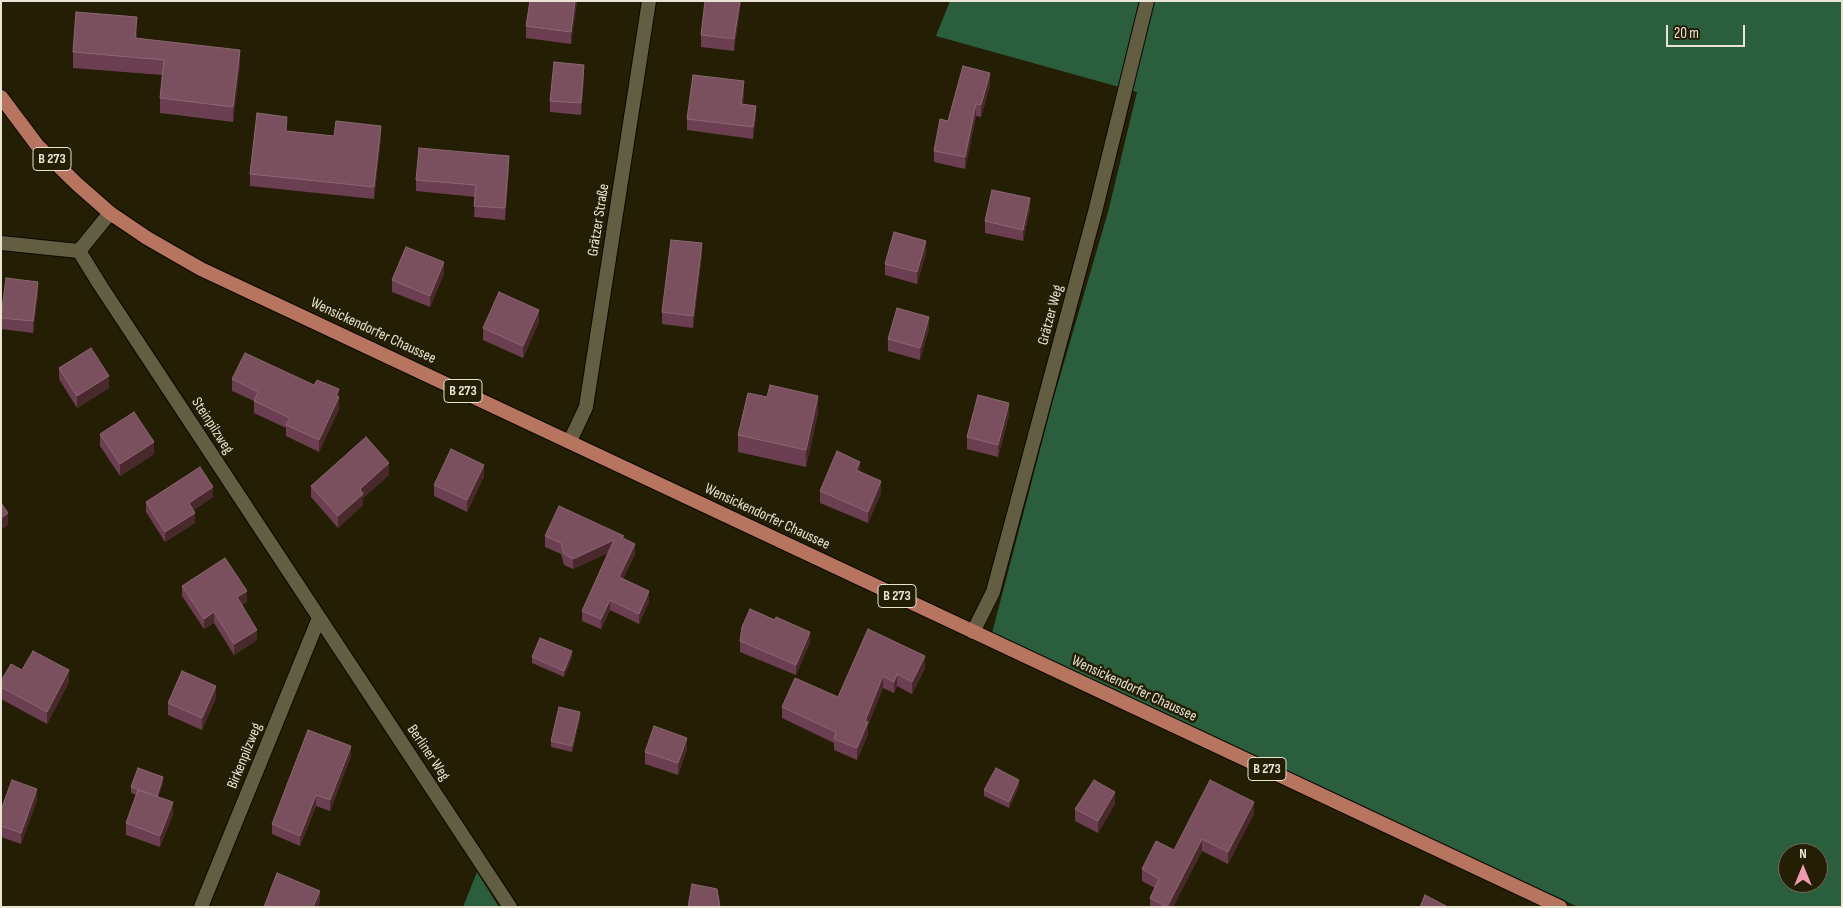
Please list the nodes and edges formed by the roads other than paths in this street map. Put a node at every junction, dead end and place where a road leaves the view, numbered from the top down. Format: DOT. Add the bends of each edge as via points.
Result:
graph roads {
  1 [pos="649,1"];
  2 [pos="1147,1"];
  3 [pos="1,97"];
  4 [pos="110,213"];
  5 [pos="1,243"];
  6 [pos="80,251"];
  7 [pos="570,441"];
  8 [pos="319,618"];
  9 [pos="973,632"];
  10 [pos="201,907"];
  11 [pos="510,907"];
  12 [pos="1560,907"];
  1 -- 7 [label="street, Grätzer Straße" via="586,406"];
  2 -- 9 [label="street, Grätzer Weg" via="1095,212 993,592"];
  3 -- 4 [label="main road, Wensickendorfer Chaussee / B 273" via="37,145"];
  4 -- 6 [label="street"];
  4 -- 7 [label="main road, Wensickendorfer Chaussee / B 273" via="201,269"];
  5 -- 6 [label="street"];
  6 -- 8 [label="street, Steinpilzweg"];
  7 -- 9 [label="main road, Wensickendorfer Chaussee / B 273"];
  8 -- 10 [label="street, Birkenpilzweg"];
  8 -- 11 [label="street, Berliner Weg"];
  9 -- 12 [label="main road, Wensickendorfer Chaussee / B 273"];
}
